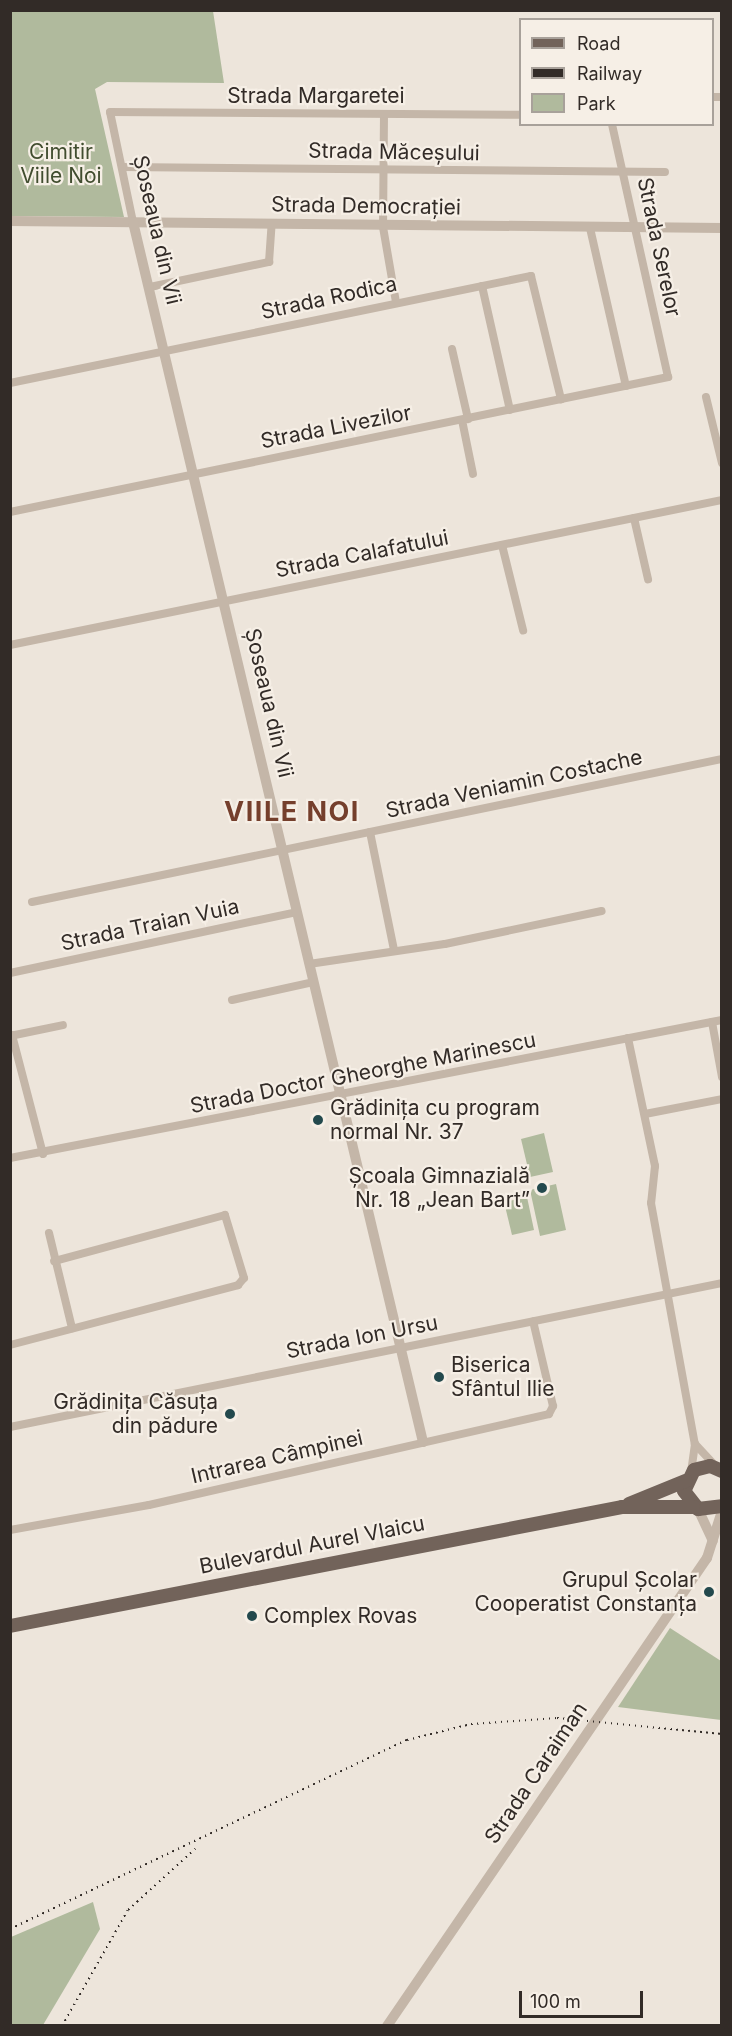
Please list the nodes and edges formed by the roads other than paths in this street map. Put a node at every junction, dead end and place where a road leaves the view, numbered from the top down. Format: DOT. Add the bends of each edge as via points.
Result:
graph roads {
  1 [pos="110,112"];
  2 [pos="384,114"];
  3 [pos="519,115"];
  4 [pos="613,126"];
  5 [pos="122,167"];
  6 [pos="383,170"];
  7 [pos="625,172"];
  8 [pos="665,172"];
  9 [pos="10,221"];
  10 [pos="133,222"];
  11 [pos="272,223"];
  12 [pos="383,227"];
  13 [pos="590,228"];
  14 [pos="638,228"];
  15 [pos="722,228"];
  16 [pos="482,286"];
  17 [pos="150,287"];
  18 [pos="396,302"];
  19 [pos="453,348"];
  20 [pos="165,350"];
  21 [pos="668,377"];
  22 [pos="10,383"];
  23 [pos="626,386"];
  24 [pos="706,397"];
  25 [pos="561,399"];
  26 [pos="510,410"];
  27 [pos="465,419"];
  28 [pos="722,463"];
  29 [pos="194,473"];
  30 [pos="473,474"];
  31 [pos="722,500"];
  32 [pos="10,512"];
  33 [pos="634,518"];
  34 [pos="502,545"];
  35 [pos="648,579"];
  36 [pos="225,600"];
  37 [pos="523,630"];
  38 [pos="10,645"];
  39 [pos="722,759"];
  40 [pos="370,832"];
  41 [pos="284,850"];
  42 [pos="32,902"];
  43 [pos="602,911"];
  44 [pos="297,912"];
  45 [pos="394,950"];
  46 [pos="309,964"];
  47 [pos="10,973"];
  48 [pos="313,982"];
  49 [pos="232,1000"];
  50 [pos="722,1020"];
  51 [pos="712,1022"];
  52 [pos="63,1025"];
  53 [pos="11,1036"];
  54 [pos="628,1038"];
  55 [pos="722,1077"];
  56 [pos="342,1096"];
  57 [pos="722,1100"];
  58 [pos="645,1114"];
  59 [pos="43,1154"];
  60 [pos="10,1158"];
  61 [pos="49,1233"];
  62 [pos="54,1262"];
  63 [pos="722,1283"];
  64 [pos="667,1294"];
  65 [pos="533,1321"];
  66 [pos="72,1328"];
  67 [pos="10,1345"];
  68 [pos="401,1348"];
  69 [pos="10,1427"];
  70 [pos="423,1442"];
  71 [pos="694,1444"];
  72 [pos="719,1470"];
  73 [pos="688,1477"];
  74 [pos="722,1506"];
  75 [pos="622,1507"];
  76 [pos="695,1508"];
  77 [pos="722,1511"];
  78 [pos="10,1530"];
  79 [pos="713,1541"];
  80 [pos="10,1626"];
  81 [pos="387,2025"];
  1 -- 2 [label="street, Strada Margaretei"];
  1 -- 5 [label="street, Șoseaua din Vii"];
  2 -- 3 [label="street, Strada Margaretei"];
  2 -- 6 [label="street"];
  4 -- 7 [label="street, Strada Serelor"];
  5 -- 6 [label="street, Strada Măceșului"];
  5 -- 10 [label="street, Șoseaua din Vii"];
  6 -- 7 [label="street, Strada Măceșului"];
  6 -- 12 [label="street"];
  7 -- 8 [label="street, Strada Măceșului"];
  7 -- 14 [label="street, Strada Serelor"];
  9 -- 10 [label="street, Strada Democrației"];
  10 -- 11 [label="street, Strada Democrației"];
  10 -- 17 [label="street, Șoseaua din Vii"];
  11 -- 12 [label="street, Strada Democrației"];
  11 -- 17 [label="street" via="269,262"];
  12 -- 13 [label="street, Strada Democrației"];
  12 -- 18 [label="street"];
  13 -- 14 [label="street, Strada Democrației"];
  13 -- 23 [label="street"];
  14 -- 15 [label="street, Strada Democrației"];
  14 -- 21 [label="street, Strada Serelor"];
  16 -- 18 [label="street, Strada Rodica"];
  16 -- 25 [label="street, Strada Rodica" via="531,276"];
  16 -- 26 [label="street"];
  17 -- 20 [label="street, Șoseaua din Vii"];
  18 -- 20 [label="street, Strada Rodica"];
  19 -- 27 [label="street"];
  20 -- 22 [label="street, Strada Rodica"];
  20 -- 29 [label="street, Șoseaua din Vii"];
  21 -- 23 [label="street, Strada Livezilor"];
  23 -- 25 [label="street, Strada Livezilor"];
  24 -- 28 [label="street"];
  25 -- 26 [label="street, Strada Livezilor"];
  26 -- 27 [label="street, Strada Livezilor"];
  27 -- 29 [label="street, Strada Livezilor"];
  27 -- 30 [label="street"];
  29 -- 32 [label="street, Strada Livezilor"];
  29 -- 36 [label="street, Șoseaua din Vii"];
  31 -- 33 [label="street, Strada Calafatului"];
  33 -- 34 [label="street, Strada Calafatului"];
  33 -- 35 [label="street"];
  34 -- 36 [label="street, Strada Calafatului"];
  34 -- 37 [label="street"];
  36 -- 38 [label="street, Strada Calafatului"];
  36 -- 41 [label="street, Șoseaua din Vii"];
  39 -- 40 [label="street, Strada Veniamin Costache"];
  40 -- 41 [label="street, Strada Veniamin Costache"];
  40 -- 45 [label="street"];
  41 -- 42 [label="street, Strada Veniamin Costache"];
  41 -- 44 [label="street, Șoseaua din Vii"];
  43 -- 45 [label="street" via="446,944"];
  44 -- 46 [label="street, Șoseaua din Vii"];
  44 -- 47 [label="street, Strada Traian Vuia"];
  45 -- 46 [label="street"];
  46 -- 48 [label="street, Șoseaua din Vii"];
  48 -- 49 [label="street"];
  48 -- 56 [label="street, Șoseaua din Vii"];
  50 -- 51 [label="street, Strada Doctor Gheorghe Marinescu"];
  51 -- 54 [label="street, Strada Doctor Gheorghe Marinescu"];
  51 -- 55 [label="street"];
  52 -- 53 [label="street"];
  53 -- 59 [label="street"];
  54 -- 56 [label="street, Strada Doctor Gheorghe Marinescu"];
  54 -- 58 [label="street"];
  56 -- 59 [label="street, Strada Doctor Gheorghe Marinescu"];
  56 -- 68 [label="street, Șoseaua din Vii"];
  57 -- 58 [label="street"];
  58 -- 64 [label="street" via="655,1166 651,1203"];
  59 -- 60 [label="street, Strada Doctor Gheorghe Marinescu"];
  61 -- 62 [label="street"];
  62 -- 66 [label="street"];
  62 -- 66 [label="street" via="225,1215 244,1278 238,1285"];
  63 -- 64 [label="street, Strada Ion Ursu"];
  64 -- 65 [label="street, Strada Ion Ursu"];
  64 -- 71 [label="street"];
  65 -- 68 [label="street, Strada Ion Ursu"];
  65 -- 70 [label="street, Intrarea Câmpinei" via="553,1406 549,1414"];
  66 -- 67 [label="street"];
  68 -- 69 [label="street, Strada Ion Ursu"];
  68 -- 70 [label="street, Șoseaua din Vii"];
  70 -- 78 [label="street, Intrarea Câmpinei"];
  71 -- 72 [label="street"];
  71 -- 73 [label="street"];
  72 -- 73 [label="main road, Bulevardul Aurel Vlaicu" via="702,1466"];
  73 -- 75 [label="main road, Bulevardul Aurel Vlaicu"];
  73 -- 76 [label="main road"];
  74 -- 76 [label="main road, Bulevardul Aurel Vlaicu"];
  75 -- 76 [label="main road, Bulevardul Aurel Vlaicu"];
  75 -- 80 [label="main road, Bulevardul Aurel Vlaicu"];
  76 -- 79 [label="street"];
  77 -- 79 [label="street, Strada Caraiman"];
  79 -- 81 [label="street, Strada Caraiman" via="698,1572"];
}
